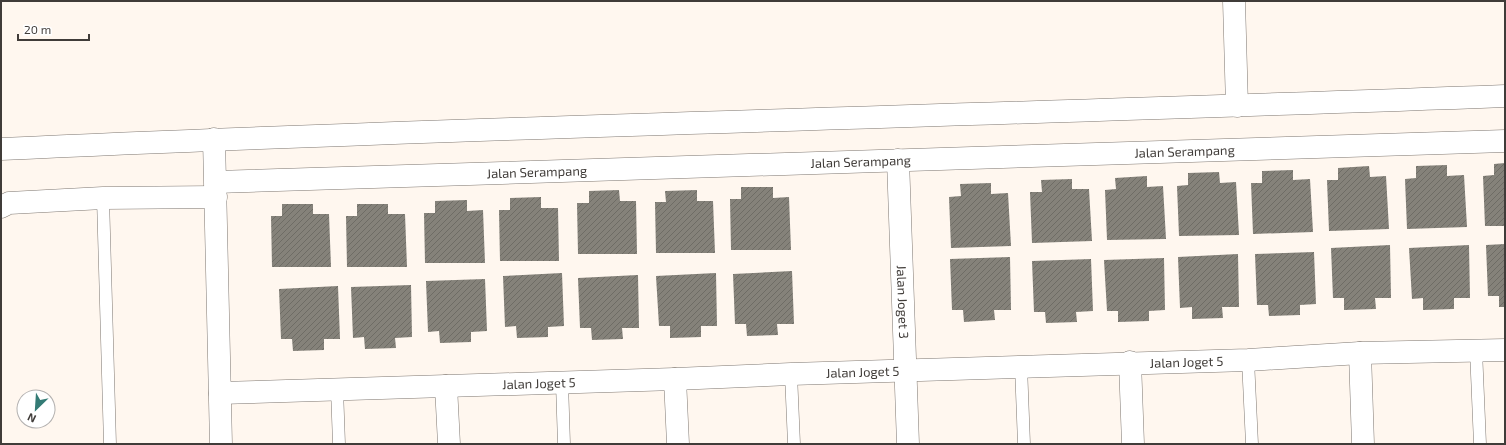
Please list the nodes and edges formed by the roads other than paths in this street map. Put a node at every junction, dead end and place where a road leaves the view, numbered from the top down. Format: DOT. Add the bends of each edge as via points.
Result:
graph roads {
  1 [pos="1234,1"];
  2 [pos="1505,96"];
  3 [pos="1237,106"];
  4 [pos="214,139"];
  5 [pos="1505,141"];
  6 [pos="1,149"];
  7 [pos="898,160"];
  8 [pos="216,190"];
  9 [pos="103,198"];
  10 [pos="1,207"];
  11 [pos="1476,350"];
  12 [pos="1505,350"];
  13 [pos="1360,353"];
  14 [pos="1248,360"];
  15 [pos="1130,362"];
  16 [pos="1021,366"];
  17 [pos="905,370"];
  18 [pos="791,374"];
  19 [pos="675,379"];
  20 [pos="562,383"];
  21 [pos="446,386"];
  22 [pos="337,389"];
  23 [pos="220,393"];
  24 [pos="110,444"];
  25 [pos="221,444"];
  26 [pos="339,444"];
  27 [pos="449,444"];
  28 [pos="564,444"];
  29 [pos="678,444"];
  30 [pos="794,444"];
  31 [pos="908,444"];
  32 [pos="1024,444"];
  33 [pos="1133,444"];
  34 [pos="1252,444"];
  35 [pos="1363,444"];
  36 [pos="1480,444"];
  1 -- 3 [label="street"];
  2 -- 3 [label="street"];
  3 -- 4 [label="street"];
  4 -- 6 [label="street"];
  4 -- 8 [label="street"];
  5 -- 7 [label="street, Jalan Serampang"];
  7 -- 8 [label="street, Jalan Serampang"];
  7 -- 17 [label="street, Jalan Joget 3"];
  8 -- 9 [label="street, Jalan Serampang"];
  8 -- 23 [label="street"];
  9 -- 10 [label="street, Jalan Serampang" via="9,203"];
  9 -- 24 [label="lane"];
  11 -- 12 [label="street, Jalan Joget 5"];
  11 -- 13 [label="street, Jalan Joget 5"];
  11 -- 36 [label="lane"];
  13 -- 14 [label="street, Jalan Joget 5"];
  13 -- 35 [label="street"];
  14 -- 15 [label="street, Jalan Joget 5"];
  14 -- 34 [label="lane"];
  15 -- 16 [label="street, Jalan Joget 5"];
  15 -- 33 [label="street"];
  16 -- 17 [label="street, Jalan Joget 5"];
  16 -- 32 [label="lane"];
  17 -- 18 [label="street, Jalan Joget 5"];
  17 -- 31 [label="street, Jalan Joget 3"];
  18 -- 19 [label="street, Jalan Joget 5"];
  18 -- 30 [label="lane"];
  19 -- 20 [label="street, Jalan Joget 5"];
  19 -- 29 [label="street"];
  20 -- 21 [label="street, Jalan Joget 5"];
  20 -- 28 [label="lane"];
  21 -- 22 [label="street, Jalan Joget 5"];
  21 -- 27 [label="street"];
  22 -- 23 [label="street, Jalan Joget 5"];
  22 -- 26 [label="lane"];
  23 -- 25 [label="street"];
}
